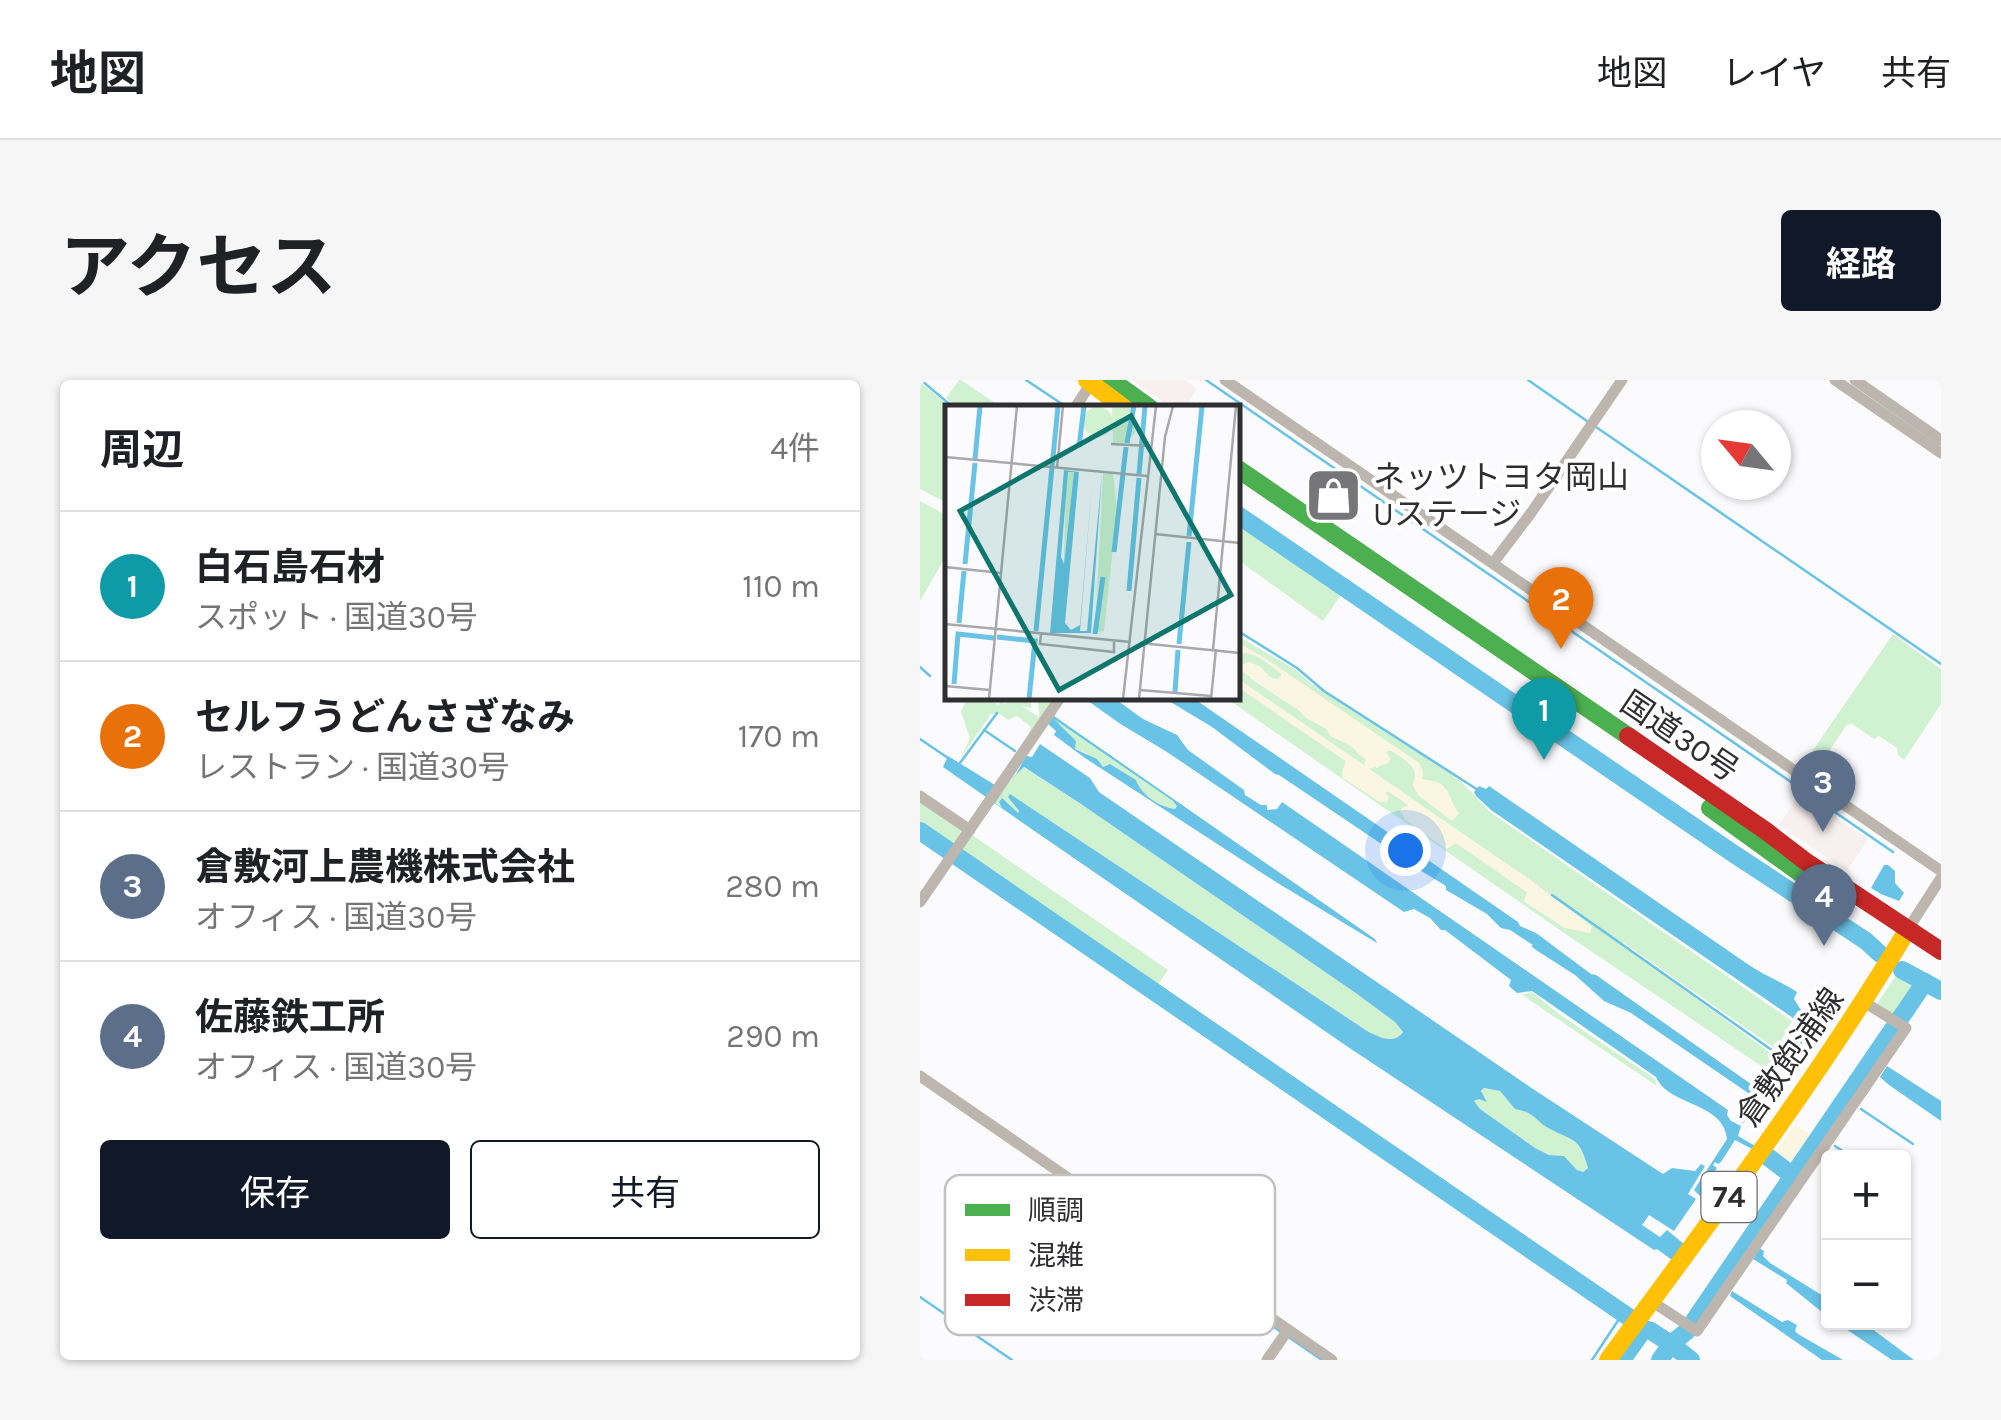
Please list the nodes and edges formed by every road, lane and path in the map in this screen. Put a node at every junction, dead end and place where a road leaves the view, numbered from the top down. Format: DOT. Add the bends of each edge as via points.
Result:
graph roads {
  1 [pos="1112,380"];
  2 [pos="1226,380"];
  3 [pos="1622,380"];
  4 [pos="1835,380"];
  5 [pos="1854,380"];
  6 [pos="1090,381"];
  7 [pos="1076,405"];
  8 [pos="1120,405"];
  9 [pos="1146,405"];
  10 [pos="1941,440"];
  11 [pos="1941,453"];
  12 [pos="1240,469"];
  13 [pos="1240,487"];
  14 [pos="1493,564"];
  15 [pos="1059,700"];
  16 [pos="920,796"];
  17 [pos="970,830"];
  18 [pos="1941,875"];
  19 [pos="920,902"];
  20 [pos="1905,935"];
  21 [pos="1941,951"];
  22 [pos="1941,967"];
  23 [pos="1864,1002"];
  24 [pos="920,1076"];
  25 [pos="1061,1175"];
  26 [pos="1651,1302"];
  27 [pos="1275,1325"];
  28 [pos="1286,1333"];
  29 [pos="1268,1360"];
  30 [pos="1332,1360"];
  31 [pos="1608,1360"];
  1 -- 9 [label="main road"];
  2 -- 14 [label="street"];
  3 -- 14 [label="street"];
  4 -- 11 [label="street"];
  5 -- 10 [label="street"];
  6 -- 7 [label="street"];
  6 -- 8 [label="main road"];
  12 -- 20 [label="main road, 国道30号" via="1766,831"];
  13 -- 20 [label="main road, 国道30号"];
  14 -- 18 [label="street"];
  15 -- 17 [label="street"];
  16 -- 17 [label="street"];
  17 -- 19 [label="street"];
  18 -- 20 [label="street"];
  20 -- 21 [label="main road, 国道30号"];
  20 -- 22 [label="main road, 国道30号"];
  20 -- 23 [label="main road, 倉敷飽浦線 / 74"];
  23 -- 26 [label="main road, 倉敷飽浦線 / 74"];
  23 -- 26 [label="street" via="1906,1028 1697,1331"];
  24 -- 25 [label="street"];
  26 -- 31 [label="main road, 倉敷飽浦線 / 74"];
  27 -- 28 [label="street"];
  28 -- 29 [label="street"];
  28 -- 30 [label="street"];
}
